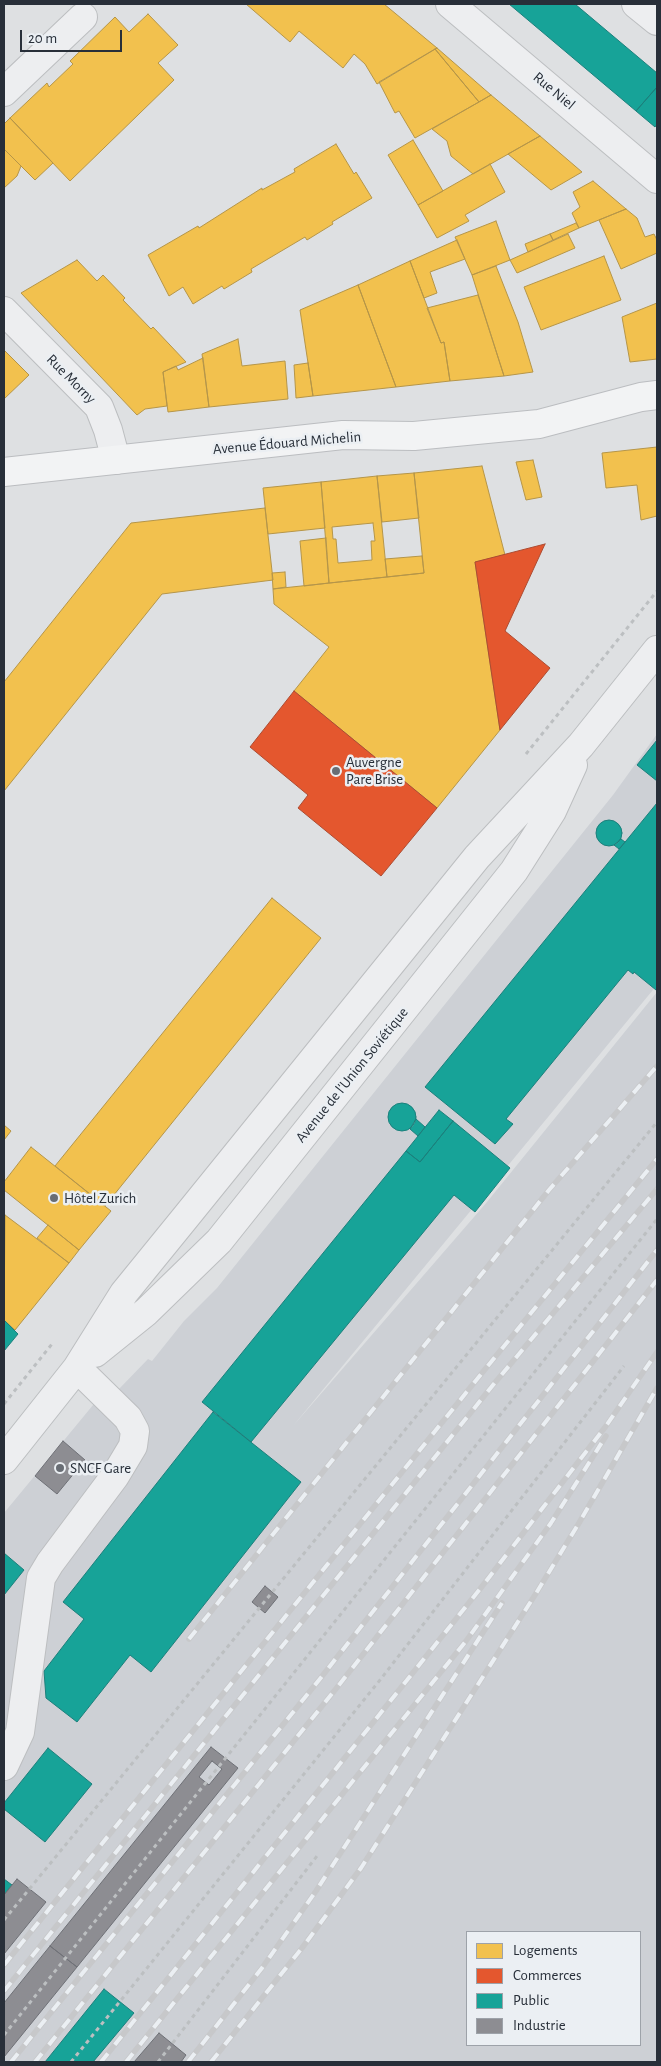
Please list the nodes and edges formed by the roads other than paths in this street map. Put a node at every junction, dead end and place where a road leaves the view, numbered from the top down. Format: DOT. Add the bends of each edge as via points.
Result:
graph roads {
  1 [pos="450,4"];
  2 [pos="636,4"];
  3 [pos="83,17"];
  4 [pos="657,21"];
  5 [pos="4,92"];
  6 [pos="657,179"];
  7 [pos="4,311"];
  8 [pos="657,396"];
  9 [pos="116,460"];
  10 [pos="4,472"];
  11 [pos="657,650"];
  12 [pos="581,746"];
  13 [pos="76,1368"];
  14 [pos="4,1460"];
  15 [pos="4,1766"];
  1 -- 6 [label="street, Rue Niel"];
  2 -- 4 [label="street"];
  3 -- 5 [label="street"];
  7 -- 9 [label="street, Rue Morny" via="99,408"];
  8 -- 9 [label="main road, Avenue Édouard Michelin" via="641,397 539,424 414,436 343,435"];
  9 -- 10 [label="main road, Avenue Édouard Michelin"];
  11 -- 12 [label="street, Avenue de l'Union Soviétique"];
  12 -- 13 [label="street, Avenue de l'Union Soviétique" via="477,857 124,1294"];
  12 -- 13 [label="street, Avenue de l'Union Soviétique" via="552,811 514,872 219,1241 146,1312"];
  13 -- 14 [label="street, Avenue de l'Union Soviétique"];
  13 -- 15 [label="street" via="128,1418 135,1431 133,1446 41,1578 20,1732"];
}
